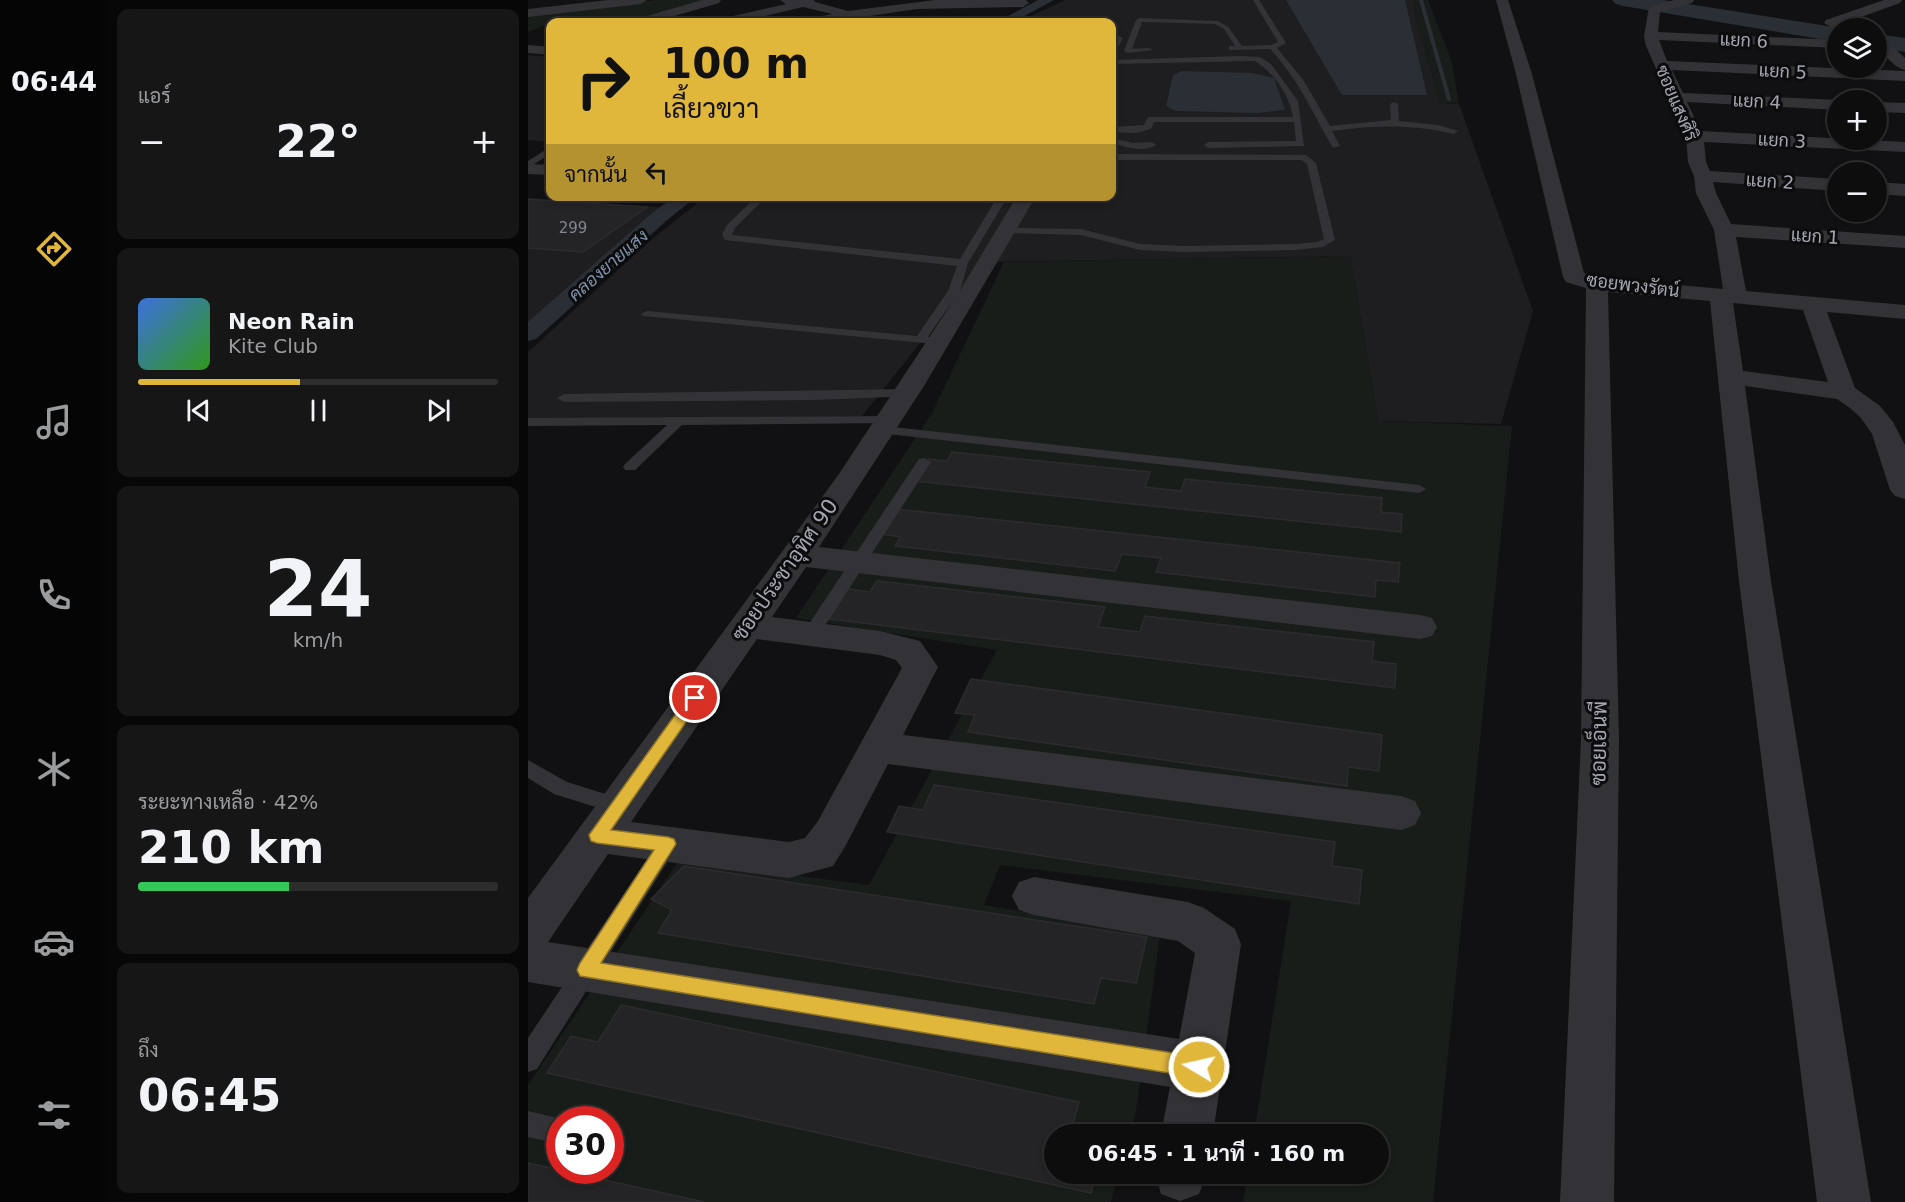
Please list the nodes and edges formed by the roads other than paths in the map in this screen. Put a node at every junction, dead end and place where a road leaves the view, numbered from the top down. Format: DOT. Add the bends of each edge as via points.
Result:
graph roads {
  1 [pos="611,0"];
  2 [pos="642,0"];
  3 [pos="715,0"];
  4 [pos="816,0"];
  5 [pos="1256,0"];
  6 [pos="1502,0"];
  7 [pos="1688,0"];
  8 [pos="1896,0"];
  9 [pos="792,2"];
  10 [pos="1023,3"];
  11 [pos="528,11"];
  12 [pos="849,13"];
  13 [pos="655,18"];
  14 [pos="738,18"];
  15 [pos="829,18"];
  16 [pos="870,18"];
  17 [pos="1844,18"];
  18 [pos="1651,36"];
  19 [pos="1827,44"];
  20 [pos="1116,46"];
  21 [pos="1272,47"];
  22 [pos="1228,48"];
  23 [pos="1240,48"];
  24 [pos="528,49"];
  25 [pos="1162,50"];
  26 [pos="546,51"];
  27 [pos="1128,51"];
  28 [pos="1887,52"];
  29 [pos="1116,62"];
  30 [pos="1661,65"];
  31 [pos="1905,66"];
  32 [pos="1905,76"];
  33 [pos="1676,98"];
  34 [pos="1394,104"];
  35 [pos="1827,105"];
  36 [pos="1887,107"];
  37 [pos="1905,108"];
  38 [pos="1298,120"];
  39 [pos="1395,122"];
  40 [pos="1328,129"];
  41 [pos="1116,130"];
  42 [pos="1455,131"];
  43 [pos="1695,136"];
  44 [pos="1116,142"];
  45 [pos="1157,145"];
  46 [pos="1193,145"];
  47 [pos="1336,146"];
  48 [pos="1905,147"];
  49 [pos="546,153"];
  50 [pos="1116,157"];
  51 [pos="528,167"];
  52 [pos="546,169"];
  53 [pos="1703,176"];
  54 [pos="1827,184"];
  55 [pos="1887,189"];
  56 [pos="1905,190"];
  57 [pos="758,201"];
  58 [pos="1000,201"];
  59 [pos="1024,201"];
  60 [pos="1724,230"];
  61 [pos="1008,231"];
  62 [pos="1905,242"];
  63 [pos="963,263"];
  64 [pos="1597,284"];
  65 [pos="1729,296"];
  66 [pos="1813,305"];
  67 [pos="1905,312"];
  68 [pos="647,314"];
  69 [pos="943,322"];
  70 [pos="1731,377"];
  71 [pos="1844,392"];
  72 [pos="909,393"];
  73 [pos="564,398"];
  74 [pos="528,422"];
  75 [pos="678,422"];
  76 [pos="888,425"];
  77 [pos="924,462"];
  78 [pos="630,467"];
  79 [pos="1419,489"];
  80 [pos="1905,490"];
  81 [pos="796,555"];
  82 [pos="858,562"];
  83 [pos="747,626"];
  84 [pos="1420,627"];
  85 [pos="811,634"];
  86 [pos="877,747"];
  87 [pos="528,768"];
  88 [pos="1401,813"];
  89 [pos="608,821"];
  90 [pos="668,844"];
  91 [pos="1034,896"];
  92 [pos="528,934"];
  93 [pos="528,960"];
  94 [pos="586,970"];
  95 [pos="528,1060"];
  96 [pos="1199,1067"];
  97 [pos="528,1124"];
  98 [pos="1189,1124"];
  99 [pos="546,1128"];
  100 [pos="1587,1202"];
  101 [pos="1844,1202"];
  1 -- 11 [label="street"];
  2 -- 11 [label="street"];
  3 -- 13 [label="street"];
  4 -- 9 [label="street"];
  5 -- 21 [label="lane" via="1282,43"];
  6 -- 64 [label="street, ซอยพวงรัตน์" via="1572,273"];
  7 -- 18 [label="street, ซอยแสงศิริ" via="1661,8"];
  8 -- 17 [label="street"];
  9 -- 12 [label="street"];
  9 -- 14 [label="street"];
  10 -- 12 [label="street" via="954,0"];
  12 -- 15 [label="street"];
  12 -- 16 [label="street"];
  18 -- 19 [label="street, แยก 6"];
  18 -- 30 [label="street, ซอยแสงศิริ"];
  20 -- 27 [label="lane"];
  21 -- 23 [label="lane"];
  21 -- 40 [label="lane" via="1283,57"];
  22 -- 23 [label="lane"];
  23 -- 27 [label="lane" via="1226,28 1216,22 1138,18"];
  24 -- 26 [label="street"];
  25 -- 27 [label="lane"];
  28 -- 31 [label="street"];
  29 -- 38 [label="lane" via="1257,59 1268,66 1295,103"];
  30 -- 32 [label="street, แยก 5"];
  30 -- 33 [label="street, ซอยแสงศิริ"];
  33 -- 35 [label="street, แยก 4"];
  33 -- 43 [label="street, ซอยแสงศิริ"];
  34 -- 39 [label="lane"];
  36 -- 37 [label="street"];
  38 -- 41 [label="lane" via="1151,119 1148,127"];
  38 -- 46 [label="lane" via="1301,144"];
  39 -- 40 [label="lane"];
  39 -- 42 [label="lane"];
  40 -- 47 [label="lane"];
  43 -- 48 [label="street, แยก 3"];
  43 -- 53 [label="street, ซอยแสงศิริ" via="1697,162"];
  44 -- 45 [label="lane"];
  49 -- 51 [label="lane"];
  50 -- 61 [label="lane" via="1303,157 1311,163 1330,240 1295,247 1184,249 1127,245 1081,232"];
  51 -- 52 [label="street"];
  53 -- 54 [label="street, แยก 2"];
  53 -- 60 [label="street, ซอยแสงศิริ" via="1706,193"];
  55 -- 56 [label="street"];
  57 -- 63 [label="lane" via="731,227 729,238"];
  58 -- 63 [label="lane"];
  59 -- 61 [label="street, ซอยประชาอุทิศ 90"];
  60 -- 62 [label="street, แยก 1"];
  60 -- 65 [label="street, ซอยแสงศิริ"];
  61 -- 69 [label="street, ซอยประชาอุทิศ 90"];
  63 -- 69 [label="lane"];
  64 -- 65 [label="street, ซอยพวงรัตน์"];
  64 -- 100 [label="street, ซอยเอ็นพี" via="1600,738"];
  65 -- 66 [label="street, ซอยพวงรัตน์"];
  65 -- 70 [label="street, ซอยแสงศิริ"];
  66 -- 67 [label="street, ซอยพวงรัตน์"];
  66 -- 71 [label="street"];
  68 -- 69 [label="lane"];
  69 -- 72 [label="street, ซอยประชาอุทิศ 90"];
  70 -- 71 [label="street"];
  70 -- 101 [label="street, ซอยแสงศิริ" via="1755,581"];
  71 -- 80 [label="street" via="1863,404 1885,429"];
  72 -- 73 [label="lane"];
  72 -- 76 [label="street, ซอยประชาอุทิศ 90"];
  74 -- 75 [label="lane"];
  75 -- 76 [label="lane"];
  75 -- 78 [label="lane"];
  76 -- 79 [label="lane"];
  76 -- 81 [label="street, ซอยประชาอุทิศ 90"];
  77 -- 82 [label="lane"];
  81 -- 82 [label="street"];
  81 -- 83 [label="street, ซอยประชาอุทิศ 90"];
  82 -- 84 [label="street"];
  82 -- 85 [label="lane"];
  83 -- 85 [label="street"];
  83 -- 89 [label="street, ซอยประชาอุทิศ 90"];
  85 -- 86 [label="street" via="908,650 920,667"];
  86 -- 88 [label="street"];
  86 -- 90 [label="street" via="818,853 789,860"];
  87 -- 89 [label="lane"];
  89 -- 90 [label="street"];
  89 -- 92 [label="street, ซอยประชาอุทิศ 90"];
  90 -- 94 [label="lane"];
  91 -- 96 [label="street" via="1188,922 1219,944"];
  93 -- 94 [label="street"];
  94 -- 95 [label="lane"];
  94 -- 96 [label="street"];
  96 -- 98 [label="street"];
  97 -- 99 [label="lane"];
}
